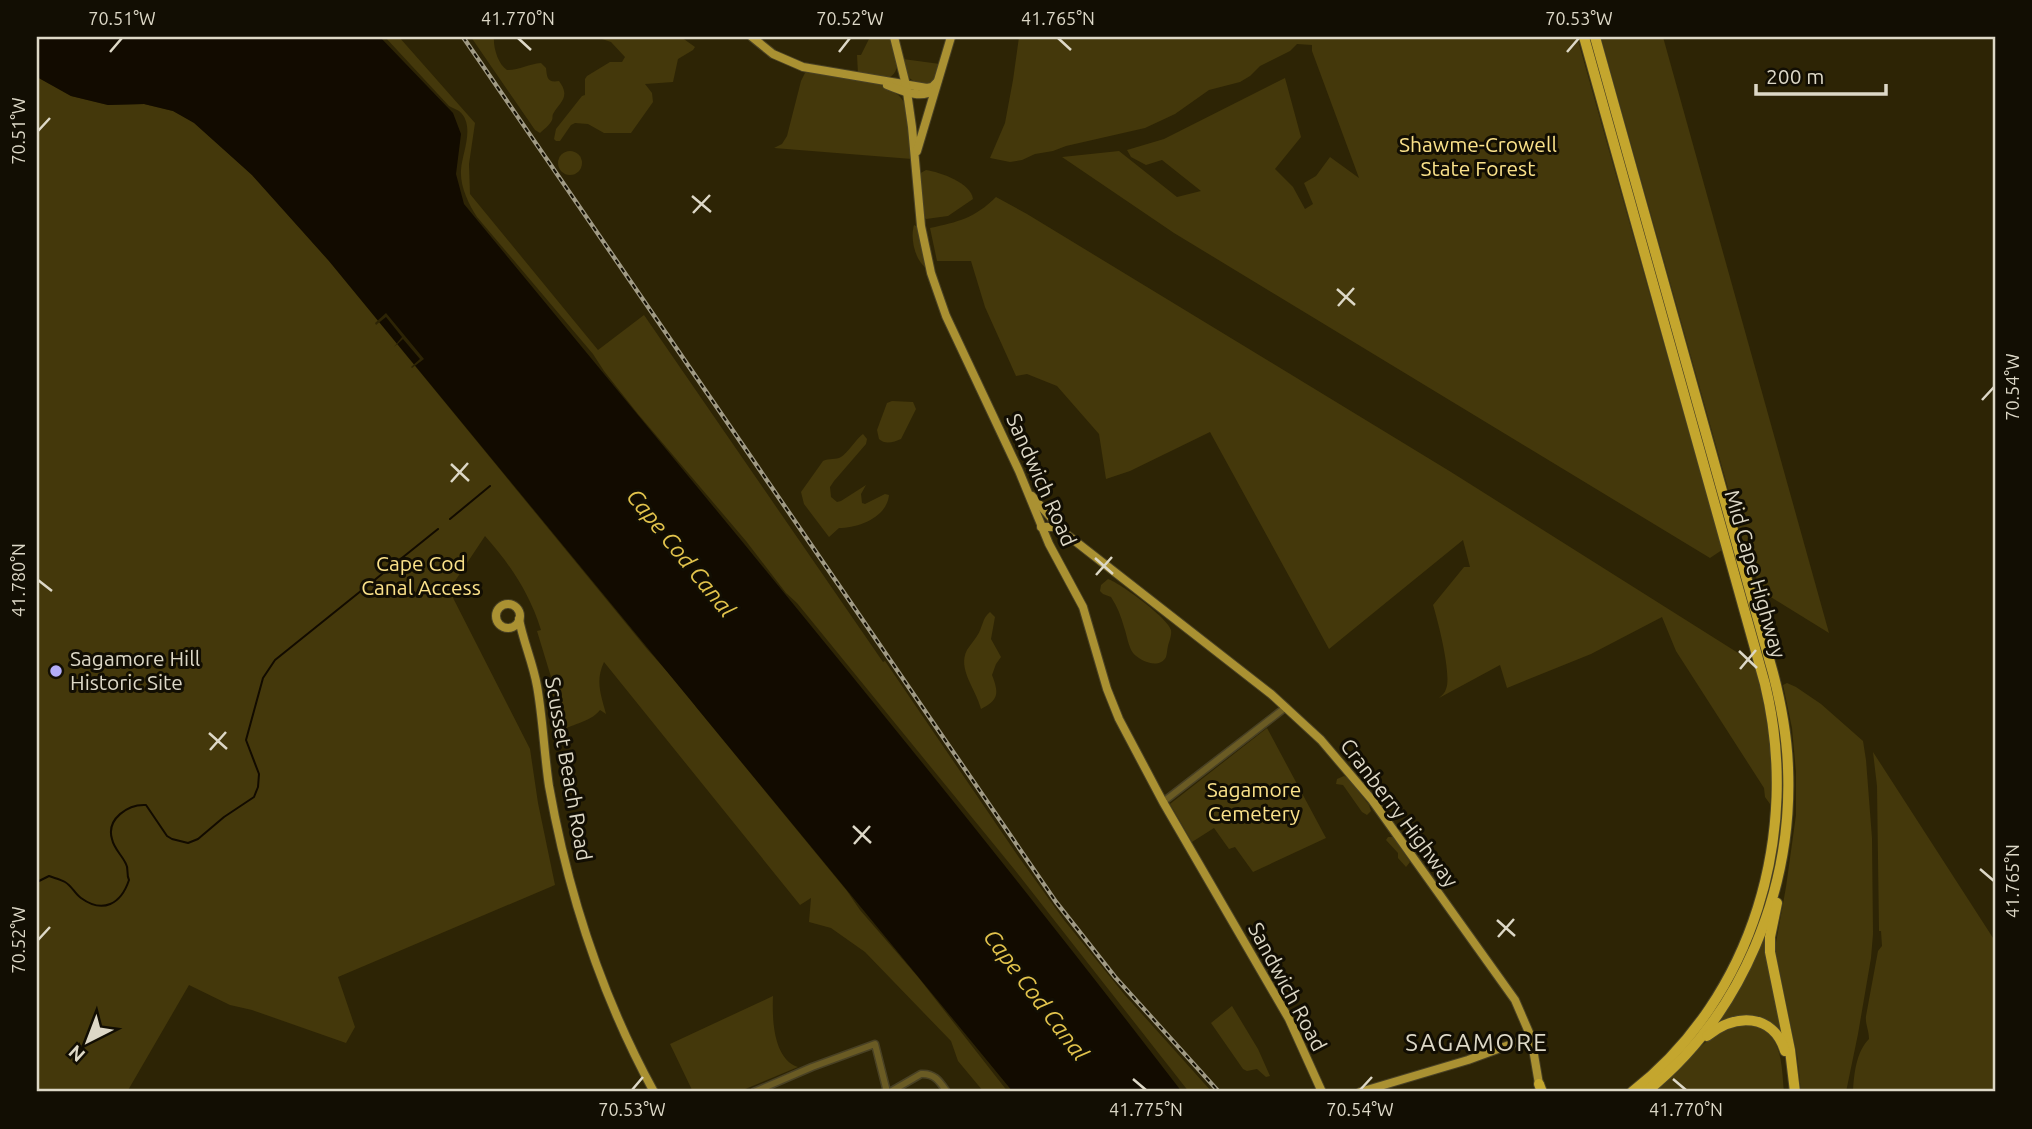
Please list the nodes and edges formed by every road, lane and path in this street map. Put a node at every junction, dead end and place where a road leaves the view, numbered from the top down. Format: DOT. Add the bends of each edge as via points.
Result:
graph roads {
  1 [pos="752,37"];
  2 [pos="894,37"];
  3 [pos="951,37"];
  4 [pos="1584,37"];
  5 [pos="1595,37"];
  6 [pos="902,67"];
  7 [pos="883,81"];
  8 [pos="936,85"];
  9 [pos="906,89"];
  10 [pos="915,157"];
  11 [pos="1026,488"];
  12 [pos="1041,527"];
  13 [pos="1066,534"];
  14 [pos="519,619"];
  15 [pos="506,628"];
  16 [pos="526,646"];
  17 [pos="1286,707"];
  18 [pos="1163,802"];
  19 [pos="1785,838"];
  20 [pos="1531,1038"];
  21 [pos="1684,1058"];
  22 [pos="1540,1089"];
  23 [pos="654,1092"];
  24 [pos="754,1092"];
  25 [pos="888,1092"];
  26 [pos="947,1092"];
  27 [pos="1322,1092"];
  28 [pos="1360,1092"];
  29 [pos="1632,1092"];
  30 [pos="1646,1092"];
  31 [pos="1793,1092"];
  1 -- 7 [label="main road" via="773,54 803,67"];
  2 -- 6 [label="main road, Sandwich Road"];
  3 -- 8 [label="main road"];
  4 -- 29 [label="highway, Mid Cape Highway" via="1765,684 1777,763 1771,858 1742,950 1692,1031"];
  5 -- 19 [label="highway, Mid Cape Highway" via="1777,688 1788,760"];
  6 -- 7 [label="main road" via="898,75"];
  6 -- 9 [label="main road, Sandwich Road"];
  7 -- 9 [label="main road"];
  8 -- 9 [label="main road"];
  8 -- 10 [label="main road"];
  9 -- 10 [label="main road, Sandwich Road"];
  10 -- 11 [label="main road, Sandwich Road" via="921,226 937,294"];
  11 -- 12 [label="main road, Sandwich Road"];
  11 -- 13 [label="main road, Cranberry Highway"];
  12 -- 13 [label="main road, Cranberry Highway" via="1055,527"];
  12 -- 18 [label="main road, Sandwich Road" via="1083,607 1110,700"];
  13 -- 17 [label="main road, Cranberry Highway"];
  14 -- 15 [label="main road"];
  14 -- 15 [label="main road" via="515,607 500,607 496,620"];
  14 -- 16 [label="main road, Scusset Beach Road"];
  15 -- 16 [label="main road"];
  16 -- 23 [label="main road, Scusset Beach Road" via="536,683 555,816 579,914 616,1014"];
  17 -- 18 [label="street"];
  17 -- 20 [label="main road, Cranberry Highway" via="1367,794 1510,992"];
  18 -- 27 [label="main road, Sandwich Road" via="1289,1018"];
  19 -- 21 [label="highway, Mid Cape Highway" via="1771,904 1750,957 1723,1006"];
  19 -- 31 [label="highway" via="1785,863 1769,947 1790,1050"];
  20 -- 22 [label="main road, Cranberry Highway"];
  20 -- 28 [label="main road"];
  21 -- 30 [label="highway, Mid Cape Highway"];
  21 -- 31 [label="highway" via="1726,1024 1742,1020 1763,1023 1783,1045"];
  24 -- 25 [label="street" via="875,1044"];
  25 -- 26 [label="street" via="921,1074 934,1076"];
}
